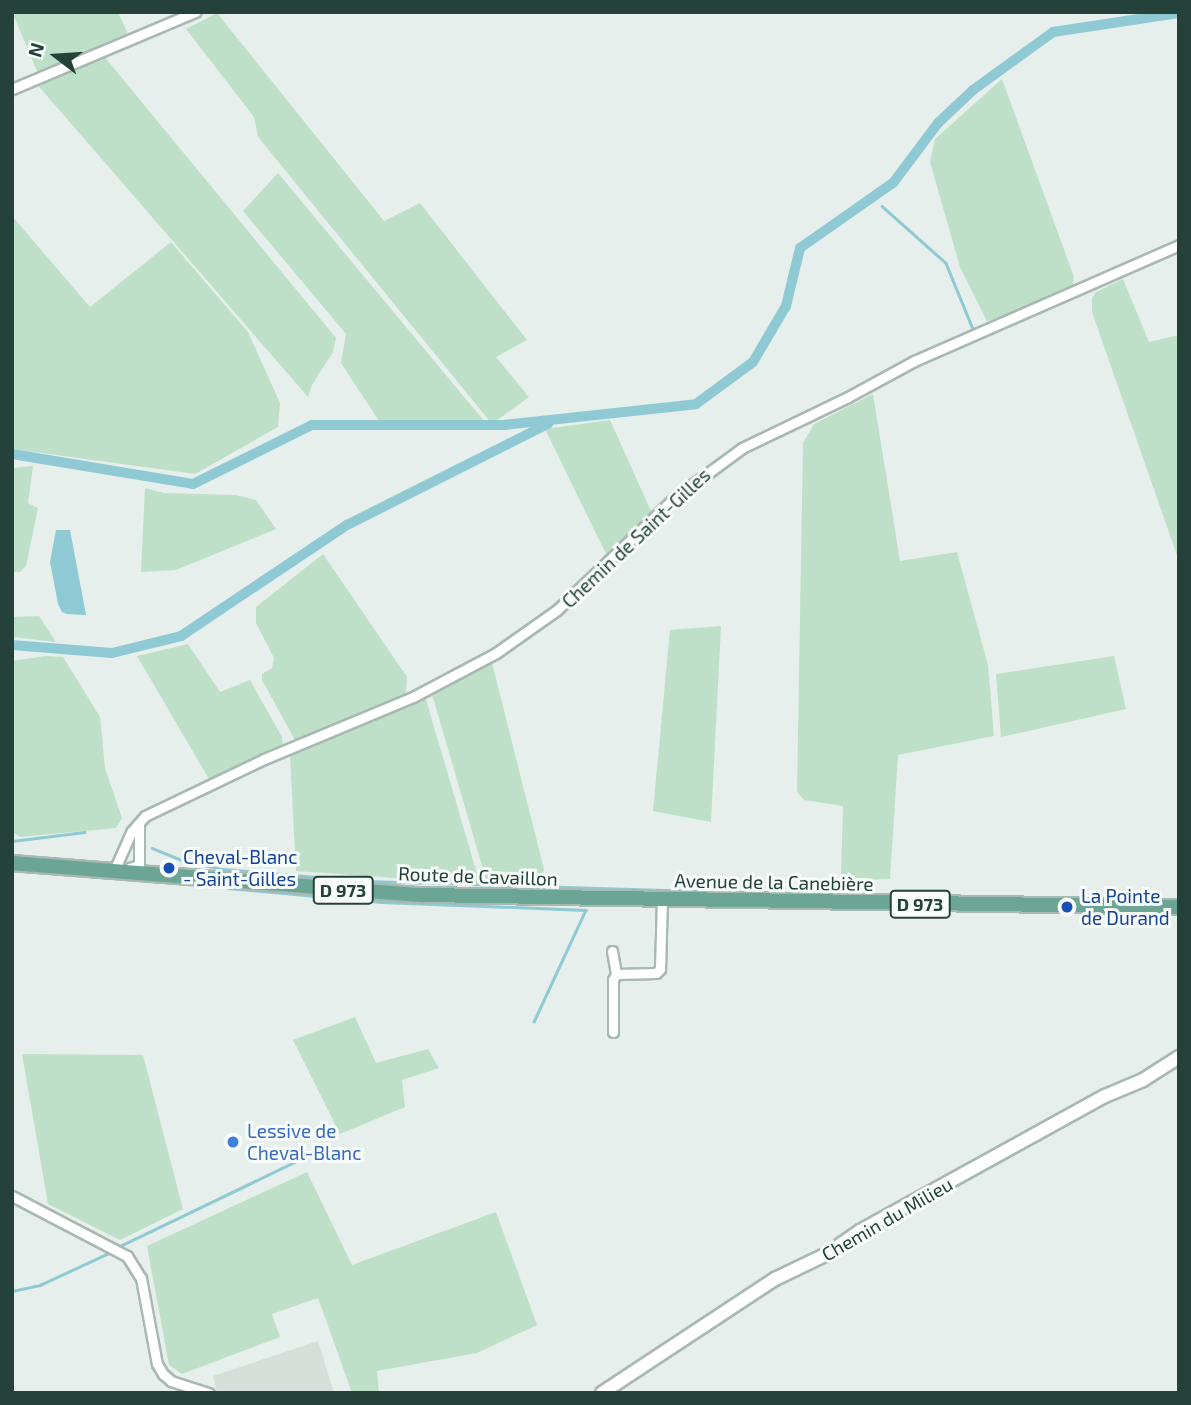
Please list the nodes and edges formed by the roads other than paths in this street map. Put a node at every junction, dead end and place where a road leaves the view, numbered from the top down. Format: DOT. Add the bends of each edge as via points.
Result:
graph roads {
  1 [pos="195,12"];
  2 [pos="12,89"];
  3 [pos="1179,246"];
  4 [pos="139,825"];
  5 [pos="12,863"];
  6 [pos="117,866"];
  7 [pos="67,868"];
  8 [pos="137,870"];
  9 [pos="662,898"];
  10 [pos="1179,907"];
  11 [pos="612,951"];
  12 [pos="616,974"];
  13 [pos="614,1032"];
  14 [pos="1179,1057"];
  15 [pos="12,1196"];
  16 [pos="208,1393"];
  17 [pos="602,1393"];
  1 -- 2 [label="street"];
  3 -- 4 [label="street, Chemin de Saint-Gilles" via="914,361 742,447 674,498 557,610 496,653 413,698 163,805"];
  4 -- 6 [label="street"];
  4 -- 8 [label="street"];
  5 -- 6 [label="main road, Route de Cavaillon / D 973" via="62,860"];
  5 -- 7 [label="main road, Route de Cavaillon / D 973"];
  6 -- 7 [label="street"];
  6 -- 8 [label="main road, Route de Cavaillon / D 973"];
  7 -- 8 [label="main road, Route de Cavaillon / D 973"];
  8 -- 9 [label="main road, Route de Cavaillon / D 973" via="410,894"];
  9 -- 10 [label="main road, Avenue de la Canebière / D 973"];
  9 -- 12 [label="street" via="660,969 656,973"];
  11 -- 12 [label="street"];
  12 -- 13 [label="street"];
  14 -- 17 [label="street, Chemin du Milieu" via="775,1279"];
  15 -- 16 [label="street" via="127,1256 141,1278 157,1364 171,1381"];
}
